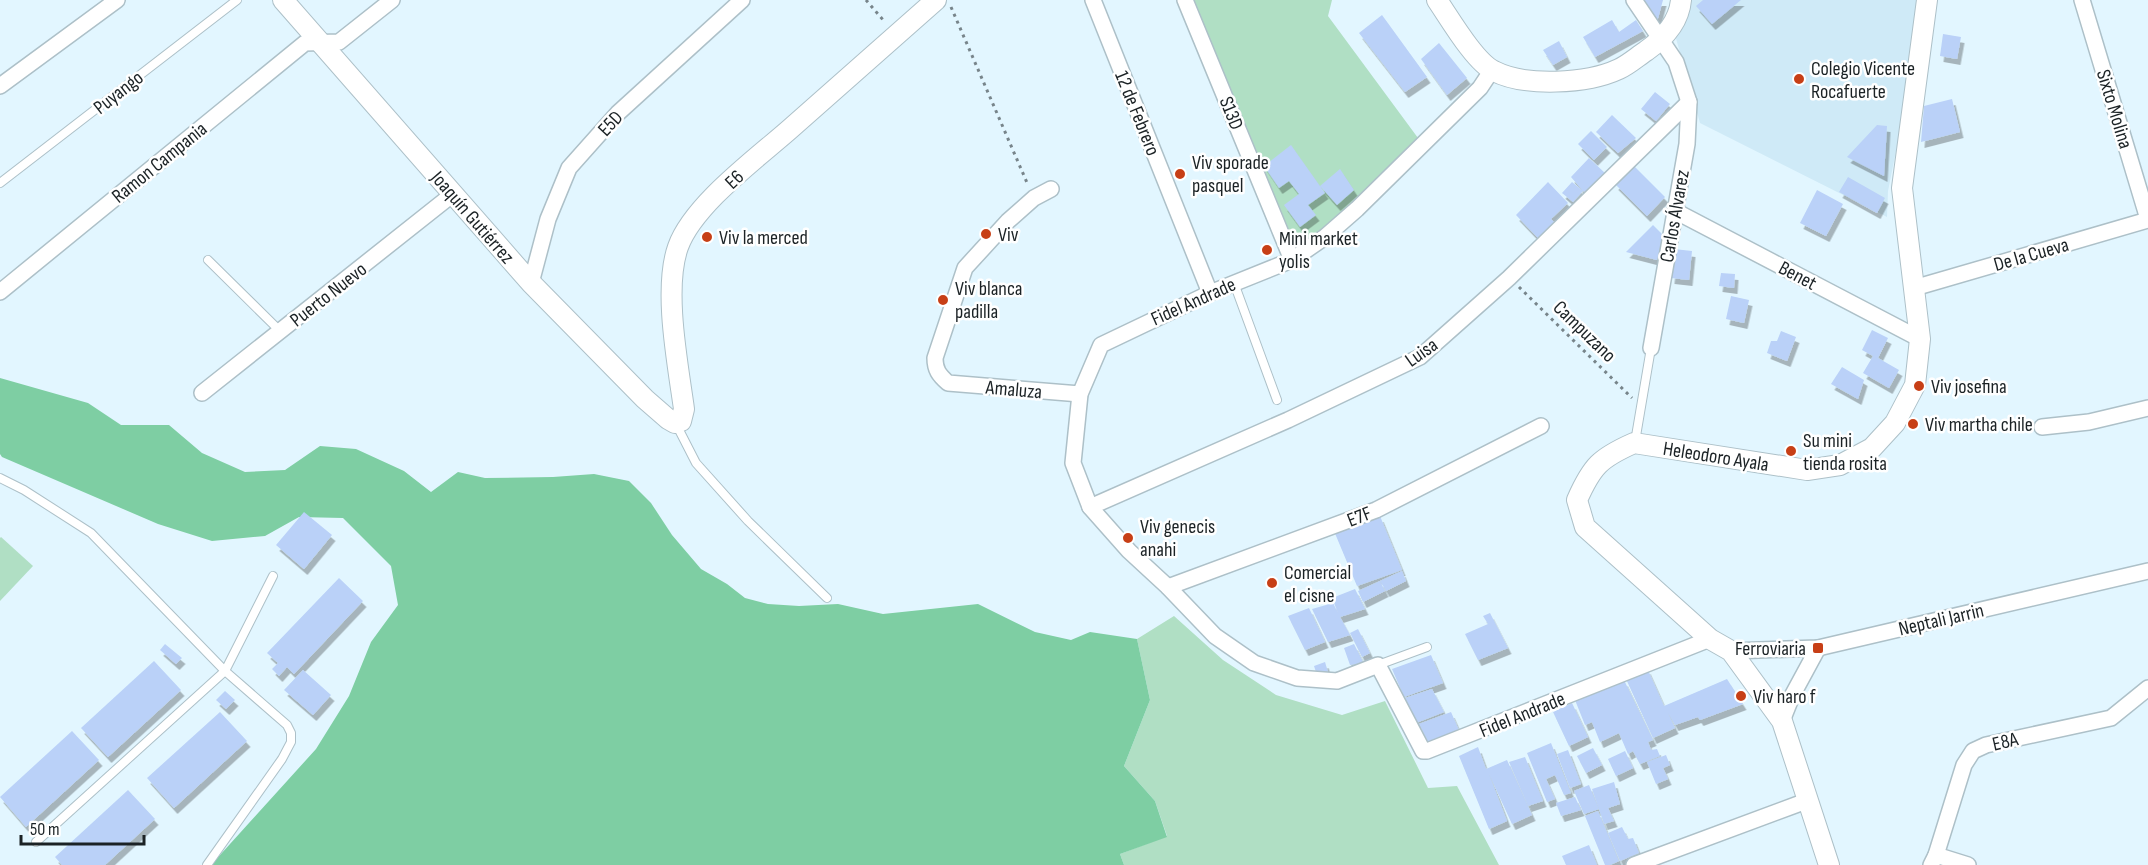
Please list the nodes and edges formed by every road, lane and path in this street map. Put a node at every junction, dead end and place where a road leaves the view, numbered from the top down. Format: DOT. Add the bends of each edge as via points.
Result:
graph roads {
  1 [pos="237,0"];
  2 [pos="283,0"];
  3 [pos="392,0"];
  4 [pos="742,0"];
  5 [pos="866,0"];
  6 [pos="936,0"];
  7 [pos="948,0"];
  8 [pos="1093,0"];
  9 [pos="1185,0"];
  10 [pos="1437,0"];
  11 [pos="1634,0"];
  12 [pos="1681,0"];
  13 [pos="1927,0"];
  14 [pos="2082,0"];
  15 [pos="107,3"];
  16 [pos="896,35"];
  17 [pos="1662,40"];
  18 [pos="321,44"];
  19 [pos="1492,70"];
  20 [pos="0,86"];
  21 [pos="1689,102"];
  22 [pos="0,183"];
  23 [pos="1051,189"];
  24 [pos="453,194"];
  25 [pos="1034,198"];
  26 [pos="1675,211"];
  27 [pos="2148,220"];
  28 [pos="208,260"];
  29 [pos="1292,260"];
  30 [pos="1509,278"];
  31 [pos="531,282"];
  32 [pos="1234,283"];
  33 [pos="1914,288"];
  34 [pos="0,292"];
  35 [pos="1210,293"];
  36 [pos="280,331"];
  37 [pos="1920,339"];
  38 [pos="1651,348"];
  39 [pos="202,393"];
  40 [pos="1080,394"];
  41 [pos="1276,400"];
  42 [pos="1641,407"];
  43 [pos="2148,408"];
  44 [pos="675,423"];
  45 [pos="1541,426"];
  46 [pos="2042,427"];
  47 [pos="1634,443"];
  48 [pos="0,478"];
  49 [pos="1090,507"];
  50 [pos="2148,571"];
  51 [pos="273,576"];
  52 [pos="1168,587"];
  53 [pos="827,598"];
  54 [pos="1710,639"];
  55 [pos="1427,647"];
  56 [pos="1818,648"];
  57 [pos="1731,651"];
  58 [pos="1378,665"];
  59 [pos="225,671"];
  60 [pos="2147,691"];
  61 [pos="1782,721"];
  62 [pos="1809,800"];
  63 [pos="36,842"];
  64 [pos="1933,860"];
  65 [pos="207,865"];
  66 [pos="1634,865"];
  67 [pos="1829,865"];
  68 [pos="1968,865"];
  1 -- 22 [label="lane, Puyango"];
  2 -- 18 [label="street, Joaquín Gutiérrez"];
  3 -- 18 [label="street, Ramon Campania" via="339,42"];
  4 -- 31 [label="street, E5D" via="618,113 569,168 548,219"];
  5 -- 16 [label="path"];
  6 -- 16 [label="street, E6"];
  7 -- 25 [label="path"];
  8 -- 35 [label="street, 12 de Febrero"];
  9 -- 29 [label="street, S13D"];
  10 -- 19 [label="street" via="1478,58"];
  11 -- 17 [label="street, Carlos Álvarez"];
  12 -- 17 [label="street"];
  13 -- 33 [label="street, Heleodoro Ayala" via="1902,188"];
  14 -- 27 [label="street, Sixto Molina"];
  15 -- 20 [label="street"];
  16 -- 44 [label="street, E6" via="726,186 693,221 678,247 673,274 673,329 684,409 681,421"];
  17 -- 19 [label="street" via="1619,69 1586,78 1555,83 1513,79"];
  17 -- 21 [label="street, Carlos Álvarez" via="1676,62"];
  18 -- 24 [label="street, Joaquín Gutiérrez"];
  18 -- 34 [label="street, Ramon Campania" via="305,43"];
  19 -- 29 [label="street, Fidel Andrade" via="1480,88 1357,209"];
  21 -- 26 [label="street, Carlos Álvarez" via="1687,144"];
  21 -- 30 [label="street, Luisa"];
  23 -- 25 [label="street"];
  24 -- 31 [label="street, Joaquín Gutiérrez"];
  24 -- 36 [label="street, Puerto Nuevo"];
  25 -- 40 [label="street, Amaluza" via="965,268 935,367 948,383"];
  26 -- 37 [label="street, Benet"];
  26 -- 38 [label="street, Carlos Álvarez"];
  27 -- 33 [label="street, De la Cueva"];
  28 -- 36 [label="lane"];
  29 -- 32 [label="street, Fidel Andrade"];
  30 -- 42 [label="path, Campuzano"];
  30 -- 49 [label="street, Luisa" via="1413,362"];
  31 -- 44 [label="street, Joaquín Gutiérrez" via="645,399"];
  32 -- 35 [label="street, Fidel Andrade"];
  32 -- 41 [label="lane"];
  33 -- 37 [label="street, Heleodoro Ayala"];
  35 -- 40 [label="street, Fidel Andrade" via="1105,342 1098,349"];
  36 -- 39 [label="street, Puerto Nuevo"];
  37 -- 47 [label="street, Heleodoro Ayala" via="1915,385 1895,423 1872,448 1840,465 1807,470"];
  38 -- 42 [label="lane, Carlos Álvarez"];
  40 -- 49 [label="street, Fidel Andrade" via="1073,463"];
  42 -- 47 [label="lane, Carlos Álvarez"];
  43 -- 46 [label="street" via="2089,422"];
  44 -- 53 [label="lane" via="696,463 748,521"];
  45 -- 52 [label="street, E7F" via="1376,510"];
  47 -- 54 [label="street" via="1608,455 1587,476 1577,500 1585,527"];
  48 -- 59 [label="lane" via="91,533"];
  49 -- 52 [label="street, Fidel Andrade"];
  50 -- 56 [label="street, Neptali Jarrin"];
  51 -- 59 [label="lane"];
  52 -- 58 [label="street, Fidel Andrade" via="1215,636 1254,663 1297,678 1337,681"];
  54 -- 57 [label="street"];
  54 -- 58 [label="street, Fidel Andrade" via="1427,751 1420,749"];
  55 -- 58 [label="lane"];
  56 -- 57 [label="street, Neptali Jarrin"];
  56 -- 61 [label="street"];
  57 -- 61 [label="street"];
  59 -- 63 [label="lane"];
  59 -- 65 [label="lane" via="287,725 291,742"];
  60 -- 64 [label="street, E8A" via="2111,718 1973,751 1964,765"];
  61 -- 62 [label="street"];
  62 -- 66 [label="street"];
  62 -- 67 [label="street"];
  64 -- 68 [label="street"];
}
